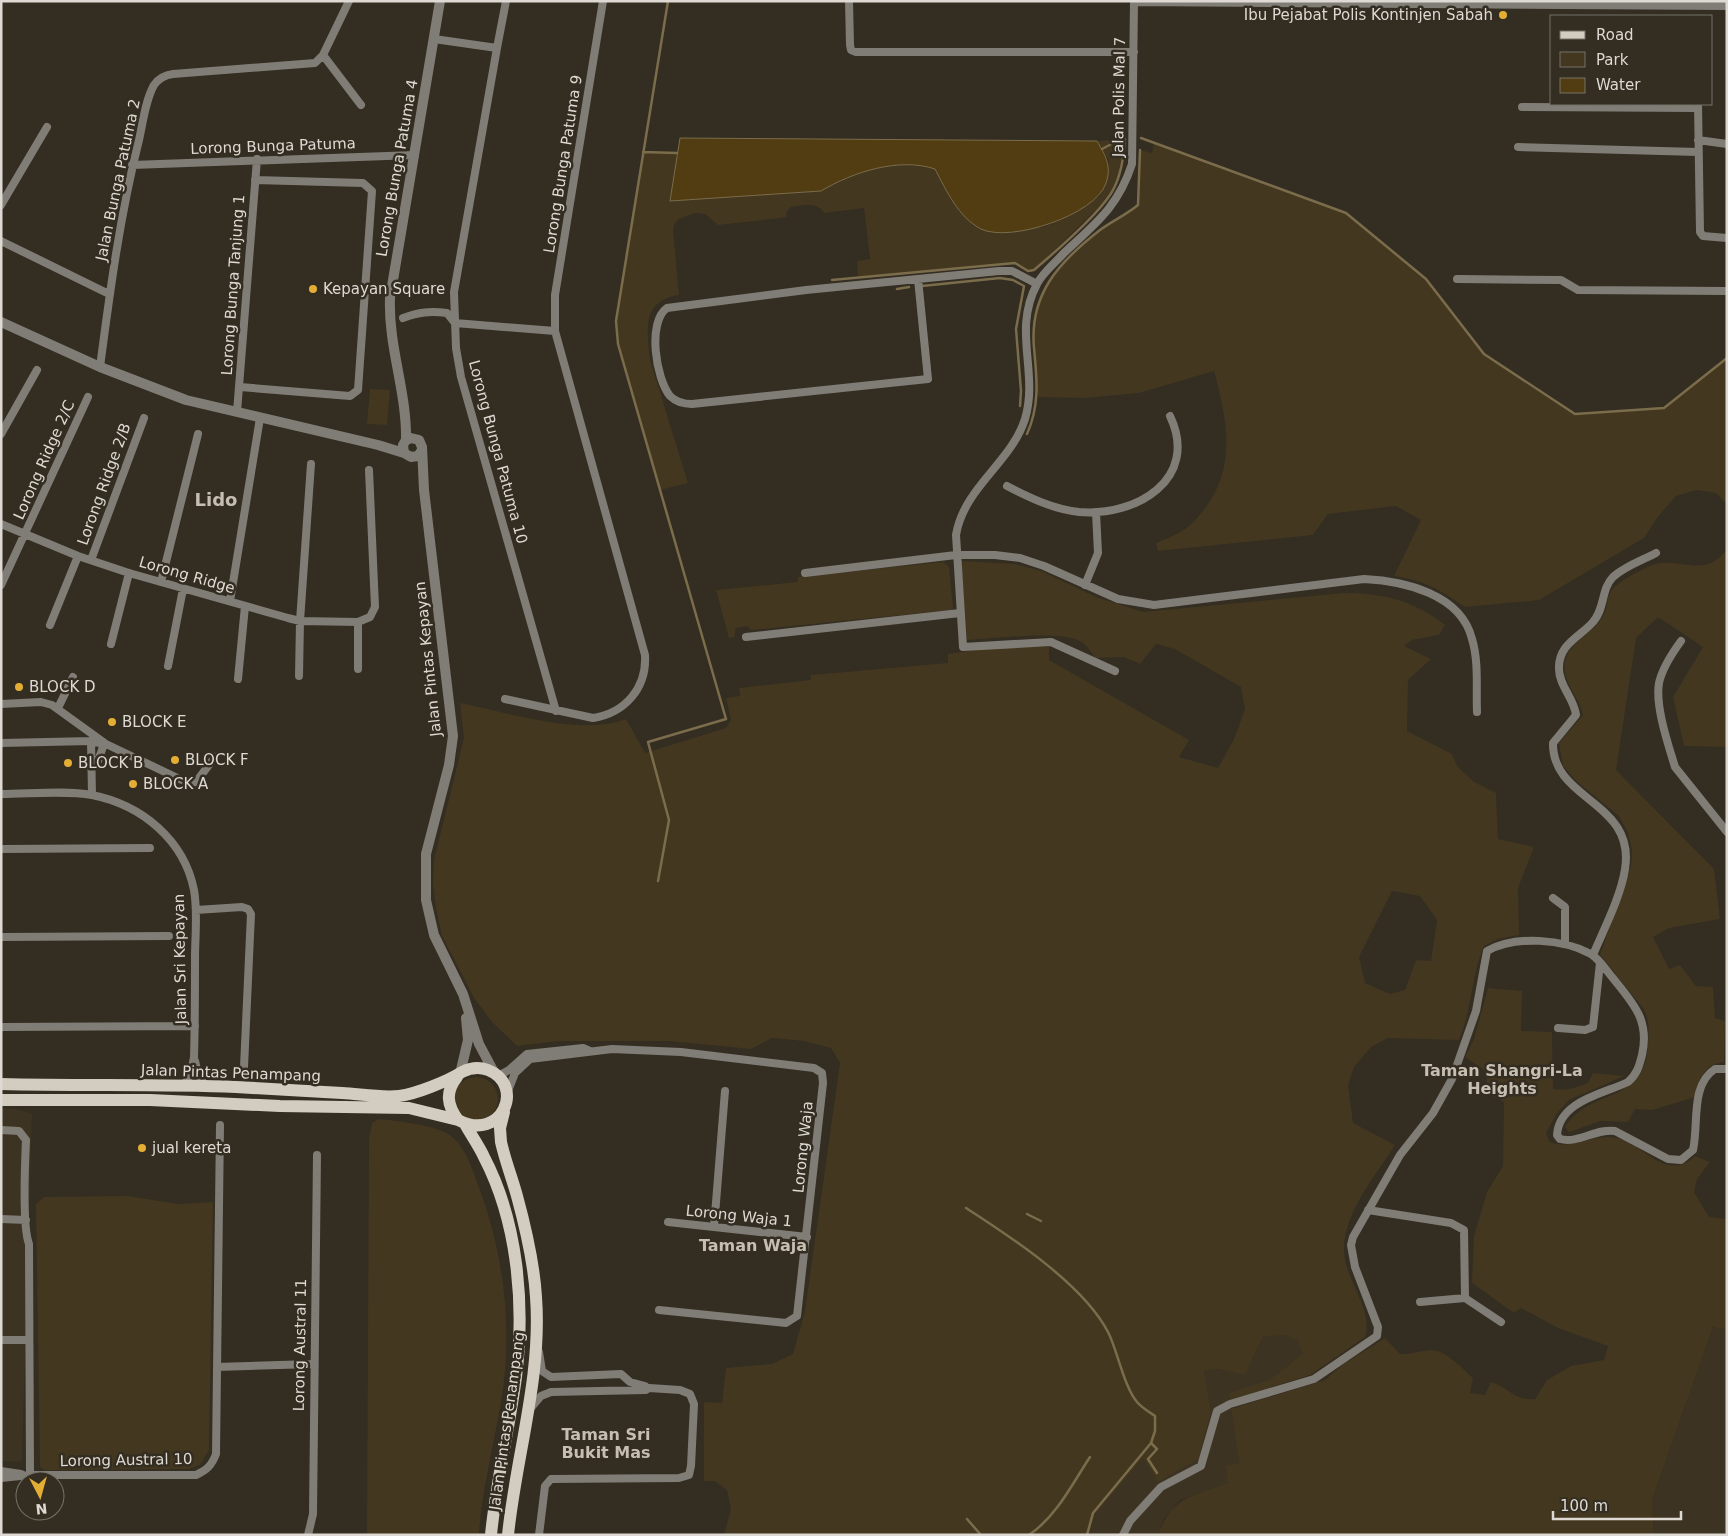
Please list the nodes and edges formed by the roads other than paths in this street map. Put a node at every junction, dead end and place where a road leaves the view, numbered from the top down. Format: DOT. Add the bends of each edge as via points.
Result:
graph roads {
  1 [pos="349,1"];
  2 [pos="440,1"];
  3 [pos="506,1"];
  4 [pos="603,1"];
  5 [pos="850,1"];
  6 [pos="1134,1"];
  7 [pos="1160,2"];
  8 [pos="1346,2"];
  9 [pos="1621,4"];
  10 [pos="1698,6"];
  11 [pos="1727,6"];
  12 [pos="1698,15"];
  13 [pos="434,39"];
  14 [pos="497,48"];
  15 [pos="1134,52"];
  16 [pos="323,55"];
  17 [pos="361,105"];
  18 [pos="1698,106"];
  19 [pos="1522,107"];
  20 [pos="47,127"];
  21 [pos="1698,140"];
  22 [pos="1727,144"];
  23 [pos="1518,147"];
  24 [pos="1698,152"];
  25 [pos="415,154"];
  26 [pos="257,159"];
  27 [pos="132,165"];
  28 [pos="255,180"];
  29 [pos="1,205"];
  30 [pos="1727,238"];
  31 [pos="1,241"];
  32 [pos="918,279"];
  33 [pos="1457,279"];
  34 [pos="1037,284"];
  35 [pos="1727,291"];
  36 [pos="109,294"];
  37 [pos="403,318"];
  38 [pos="1,322"];
  39 [pos="455,322"];
  40 [pos="555,331"];
  41 [pos="100,367"];
  42 [pos="37,370"];
  43 [pos="240,387"];
  44 [pos="88,397"];
  45 [pos="404,399"];
  46 [pos="237,412"];
  47 [pos="1170,416"];
  48 [pos="144,418"];
  49 [pos="260,418"];
  50 [pos="1,434"];
  51 [pos="198,434"];
  52 [pos="421,446"];
  53 [pos="406,448"];
  54 [pos="311,464"];
  55 [pos="369,470"];
  56 [pos="1007,486"];
  57 [pos="424,490"];
  58 [pos="1096,512"];
  59 [pos="1,524"];
  60 [pos="26,535"];
  61 [pos="1656,553"];
  62 [pos="956,555"];
  63 [pos="78,556"];
  64 [pos="91,560"];
  65 [pos="129,573"];
  66 [pos="805,573"];
  67 [pos="161,582"];
  68 [pos="1,585"];
  69 [pos="1085,585"];
  70 [pos="183,589"];
  71 [pos="230,601"];
  72 [pos="245,606"];
  73 [pos="960,613"];
  74 [pos="300,621"];
  75 [pos="358,622"];
  76 [pos="50,625"];
  77 [pos="746,637"];
  78 [pos="1681,641"];
  79 [pos="111,644"];
  80 [pos="168,666"];
  81 [pos="358,669"];
  82 [pos="1115,670"];
  83 [pos="299,676"];
  84 [pos="73,677"];
  85 [pos="238,679"];
  86 [pos="505,700"];
  87 [pos="1,704"];
  88 [pos="58,708"];
  89 [pos="556,711"];
  90 [pos="1477,712"];
  91 [pos="91,741"];
  92 [pos="1,743"];
  93 [pos="105,744"];
  94 [pos="216,757"];
  95 [pos="91,768"];
  96 [pos="1,794"];
  97 [pos="92,795"];
  98 [pos="1727,832"];
  99 [pos="150,848"];
  100 [pos="1,849"];
  101 [pos="1553,898"];
  102 [pos="196,910"];
  103 [pos="169,936"];
  104 [pos="1,937"];
  105 [pos="1564,944"];
  106 [pos="1593,955"];
  107 [pos="1600,963"];
  108 [pos="463,994"];
  109 [pos="1,1026"];
  110 [pos="195,1026"];
  111 [pos="1558,1028"];
  112 [pos="590,1051"];
  113 [pos="194,1057"];
  114 [pos="244,1067"];
  115 [pos="1727,1069"];
  116 [pos="459,1075"];
  117 [pos="496,1075"];
  118 [pos="1,1084"];
  119 [pos="184,1085"];
  120 [pos="145,1086"];
  121 [pos="205,1086"];
  122 [pos="725,1090"];
  123 [pos="1,1100"];
  124 [pos="150,1100"];
  125 [pos="506,1101"];
  126 [pos="462,1122"];
  127 [pos="220,1125"];
  128 [pos="1,1130"];
  129 [pos="317,1155"];
  130 [pos="1368,1210"];
  131 [pos="1,1219"];
  132 [pos="26,1220"];
  133 [pos="668,1222"];
  134 [pos="714,1227"];
  135 [pos="807,1237"];
  136 [pos="1465,1298"];
  137 [pos="1420,1302"];
  138 [pos="659,1310"];
  139 [pos="1501,1322"];
  140 [pos="1,1340"];
  141 [pos="29,1340"];
  142 [pos="536,1350"];
  143 [pos="313,1364"];
  144 [pos="217,1367"];
  145 [pos="607,1373"];
  146 [pos="555,1376"];
  147 [pos="649,1388"];
  148 [pos="607,1390"];
  149 [pos="557,1391"];
  150 [pos="528,1412"];
  151 [pos="30,1471"];
  152 [pos="1,1472"];
  153 [pos="15,1474"];
  154 [pos="65,1476"];
  155 [pos="15,1477"];
  156 [pos="1,1478"];
  157 [pos="308,1535"];
  158 [pos="491,1535"];
  159 [pos="508,1535"];
  160 [pos="539,1535"];
  161 [pos="1124,1535"];
  1 -- 16 [label="street"];
  2 -- 13 [label="street, Lorong Bunga Patuma 4"];
  3 -- 14 [label="street, Lorong Bunga Patuma 10"];
  4 -- 40 [label="street, Lorong Bunga Patuma 9" via="555,294"];
  5 -- 15 [label="street" via="850,45 856,52"];
  6 -- 7 [label="street"];
  6 -- 15 [label="street, Jalan Polis Mal 7"];
  7 -- 8 [label="street"];
  8 -- 9 [label="street"];
  9 -- 10 [label="street"];
  10 -- 11 [label="street"];
  10 -- 12 [label="street"];
  13 -- 14 [label="street"];
  13 -- 25 [label="street, Lorong Bunga Patuma 4"];
  14 -- 39 [label="street, Lorong Bunga Patuma 10" via="454,292"];
  15 -- 34 [label="street, Jalan Polis Mal 7" via="1132,164 1125,185 1111,208"];
  16 -- 17 [label="street"];
  16 -- 27 [label="street, Jalan Bunga Patuma 2" via="310,65 163,76 150,95"];
  18 -- 19 [label="street"];
  18 -- 21 [label="street"];
  20 -- 29 [label="street"];
  21 -- 22 [label="street"];
  21 -- 24 [label="street"];
  23 -- 24 [label="street"];
  24 -- 30 [label="street" via="1700,234"];
  25 -- 26 [label="street, Lorong Bunga Patuma"];
  25 -- 45 [label="street, Lorong Bunga Patuma 4" via="390,298 391,328"];
  26 -- 27 [label="street, Lorong Bunga Patuma"];
  26 -- 28 [label="street, Lorong Bunga Tanjung 1"];
  27 -- 36 [label="street, Jalan Bunga Patuma 2"];
  28 -- 43 [label="street, Lorong Bunga Tanjung 1"];
  28 -- 43 [label="street" via="363,183 372,191 358,390 350,396"];
  31 -- 36 [label="street"];
  32 -- 32 [label="street" via="667,308 658,318 656,341 661,373 668,391 676,401 700,404 928,378"];
  32 -- 34 [label="street" via="1012,271"];
  33 -- 35 [label="street" via="1561,280 1578,290"];
  34 -- 62 [label="street, Jalan Polis Mal 7" via="1024,334 1030,382 1025,420 1011,445 967,502 958,523"];
  36 -- 41 [label="street, Jalan Bunga Patuma 2"];
  37 -- 39 [label="street" via="430,311 447,313"];
  38 -- 41 [label="street"];
  39 -- 40 [label="street"];
  39 -- 89 [label="street, Lorong Bunga Patuma 10" via="462,377"];
  40 -- 89 [label="street, Lorong Bunga Patuma 9" via="645,655 646,669 638,690 614,712 593,718"];
  41 -- 46 [label="street" via="186,400"];
  42 -- 50 [label="street"];
  43 -- 46 [label="street, Lorong Bunga Tanjung 1"];
  44 -- 60 [label="street, Lorong Ridge 2/C"];
  45 -- 52 [label="street, Jalan Pintas Kepayan"];
  45 -- 53 [label="street"];
  46 -- 49 [label="street"];
  47 -- 58 [label="street" via="1177,433 1179,451 1176,466 1168,479 1134,503"];
  48 -- 64 [label="street, Lorong Ridge 2/B"];
  49 -- 53 [label="street" via="378,445"];
  49 -- 71 [label="street"];
  51 -- 67 [label="street"];
  52 -- 53 [label="street" via="414,438"];
  52 -- 53 [label="street" via="418,456"];
  52 -- 57 [label="street, Jalan Pintas Kepayan"];
  53 -- 57 [label="street, Jalan Pintas Kepayan"];
  54 -- 74 [label="street"];
  55 -- 75 [label="street, Lorong Ridge" via="375,607 370,616"];
  56 -- 58 [label="street" via="1061,509"];
  57 -- 108 [label="street, Jalan Pintas Kepayan" via="453,736 449,765 426,854 426,900 434,935"];
  58 -- 69 [label="street" via="1098,553"];
  59 -- 60 [label="street, Lorong Ridge"];
  60 -- 63 [label="street, Lorong Ridge"];
  60 -- 68 [label="street, Lorong Ridge 2/C"];
  61 -- 106 [label="street" via="1612,578 1600,613 1573,638 1560,659 1561,680 1575,705 1576,715 1553,743 1559,771 1617,825 1625,853 1622,881"];
  62 -- 66 [label="street"];
  62 -- 69 [label="street" via="1020,558"];
  62 -- 73 [label="street, Jalan Polis Mal 7"];
  63 -- 64 [label="street, Lorong Ridge"];
  63 -- 76 [label="street"];
  64 -- 65 [label="street, Lorong Ridge"];
  65 -- 67 [label="street, Lorong Ridge"];
  65 -- 79 [label="street"];
  67 -- 70 [label="street, Lorong Ridge"];
  69 -- 90 [label="street" via="1118,599 1154,605 1364,579 1410,586 1450,606 1467,626 1475,651"];
  70 -- 71 [label="street, Lorong Ridge"];
  70 -- 80 [label="street"];
  71 -- 72 [label="street, Lorong Ridge"];
  72 -- 74 [label="street, Lorong Ridge"];
  72 -- 85 [label="street"];
  73 -- 77 [label="street"];
  73 -- 82 [label="street, Jalan Polis Mal 7" via="963,647 1052,642"];
  74 -- 75 [label="street, Lorong Ridge"];
  74 -- 83 [label="street"];
  75 -- 81 [label="street"];
  78 -- 98 [label="street" via="1660,681 1658,697 1671,756 1675,767"];
  84 -- 88 [label="street"];
  86 -- 89 [label="street, Lorong Bunga Patuma 9"];
  87 -- 88 [label="street" via="42,702"];
  88 -- 93 [label="street"];
  91 -- 92 [label="street"];
  91 -- 93 [label="street"];
  91 -- 95 [label="street"];
  93 -- 94 [label="street" via="190,783 196,782"];
  93 -- 95 [label="street" via="98,761"];
  95 -- 97 [label="street"];
  96 -- 97 [label="street, Jalan Sri Kepayan"];
  97 -- 102 [label="street, Jalan Sri Kepayan" via="122,805 148,819 166,834 180,852 190,874"];
  99 -- 100 [label="street"];
  101 -- 105 [label="street" via="1565,907"];
  102 -- 110 [label="street, Jalan Sri Kepayan"];
  102 -- 114 [label="street" via="242,907 251,914"];
  103 -- 104 [label="street"];
  105 -- 106 [label="street"];
  105 -- 130 [label="street" via="1519,942 1495,946 1487,951 1476,1011 1452,1080 1433,1113 1400,1155"];
  106 -- 107 [label="street"];
  107 -- 111 [label="street" via="1593,1027 1585,1030"];
  107 -- 115 [label="street" via="1638,1012 1644,1035 1643,1049 1635,1076 1628,1082 1570,1108 1558,1127 1560,1139 1615,1131 1668,1158 1681,1160 1693,1150 1703,1080 1715,1068"];
  108 -- 116 [label="street, Jalan Pintas Kepayan" via="468,1040"];
  108 -- 117 [label="street, Jalan Pintas Kepayan" via="479,1044"];
  109 -- 110 [label="street"];
  110 -- 113 [label="street, Jalan Sri Kepayan"];
  112 -- 117 [label="street, Lorong Waja" via="583,1048 527,1054 509,1070"];
  112 -- 125 [label="street, Lorong Waja" via="530,1059 515,1073"];
  112 -- 135 [label="street, Lorong Waja" via="638,1049 681,1052 819,1070 823,1083"];
  113 -- 119 [label="street, Jalan Sri Kepayan" via="191,1073"];
  113 -- 121 [label="street, Jalan Sri Kepayan"];
  116 -- 117 [label="main road" via="478,1068"];
  116 -- 121 [label="main road, Jalan Pintas Penampang" via="400,1096"];
  116 -- 126 [label="main road" via="450,1088 448,1100"];
  117 -- 125 [label="main road"];
  118 -- 120 [label="main road, Jalan Pintas Penampang"];
  119 -- 120 [label="main road, Jalan Pintas Penampang"];
  119 -- 121 [label="main road, Jalan Pintas Penampang"];
  120 -- 124 [label="main road"];
  122 -- 134 [label="street"];
  123 -- 124 [label="main road, Jalan Pintas Penampang"];
  124 -- 126 [label="main road, Jalan Pintas Penampang" via="410,1108"];
  125 -- 126 [label="main road" via="499,1117 489,1124 477,1127"];
  125 -- 142 [label="main road, Jalan Pintas Penampang" via="500,1128 501,1142 532,1259"];
  126 -- 158 [label="main road, Jalan Pintas Penampang" via="485,1158 505,1212 519,1299 516,1378"];
  127 -- 144 [label="street, Lorong Austral 10"];
  128 -- 132 [label="street" via="19,1131 25,1136"];
  129 -- 143 [label="street, Lorong Austral 11"];
  130 -- 136 [label="street" via="1461,1227 1465,1235"];
  130 -- 161 [label="street" via="1351,1245 1355,1267 1378,1327 1377,1336 1314,1379 1217,1410 1201,1466 1161,1487 1130,1521"];
  131 -- 132 [label="street"];
  132 -- 141 [label="street"];
  133 -- 134 [label="street, Lorong Waja 1"];
  134 -- 135 [label="street, Lorong Waja 1"];
  135 -- 138 [label="street, Lorong Waja" via="798,1314 791,1322"];
  136 -- 137 [label="street"];
  136 -- 139 [label="street"];
  140 -- 141 [label="street"];
  141 -- 151 [label="street"];
  142 -- 146 [label="street" via="541,1354 542,1370"];
  142 -- 150 [label="main road, Jalan Pintas Penampang"];
  143 -- 144 [label="street"];
  143 -- 157 [label="street, Lorong Austral 11" via="313,1514"];
  144 -- 154 [label="street, Lorong Austral 10" via="216,1454 205,1471 196,1475"];
  145 -- 146 [label="street"];
  145 -- 147 [label="street" via="620,1374 630,1382"];
  145 -- 148 [label="street"];
  146 -- 149 [label="street"];
  147 -- 148 [label="street"];
  147 -- 160 [label="street" via="680,1390 693,1398 688,1475 679,1478 552,1479 545,1486"];
  148 -- 149 [label="street"];
  149 -- 150 [label="street" via="541,1396"];
  150 -- 159 [label="main road, Jalan Pintas Penampang"];
  152 -- 153 [label="street, Lorong Austral 10"];
  155 -- 156 [label="street, Lorong Austral 10"];
}
